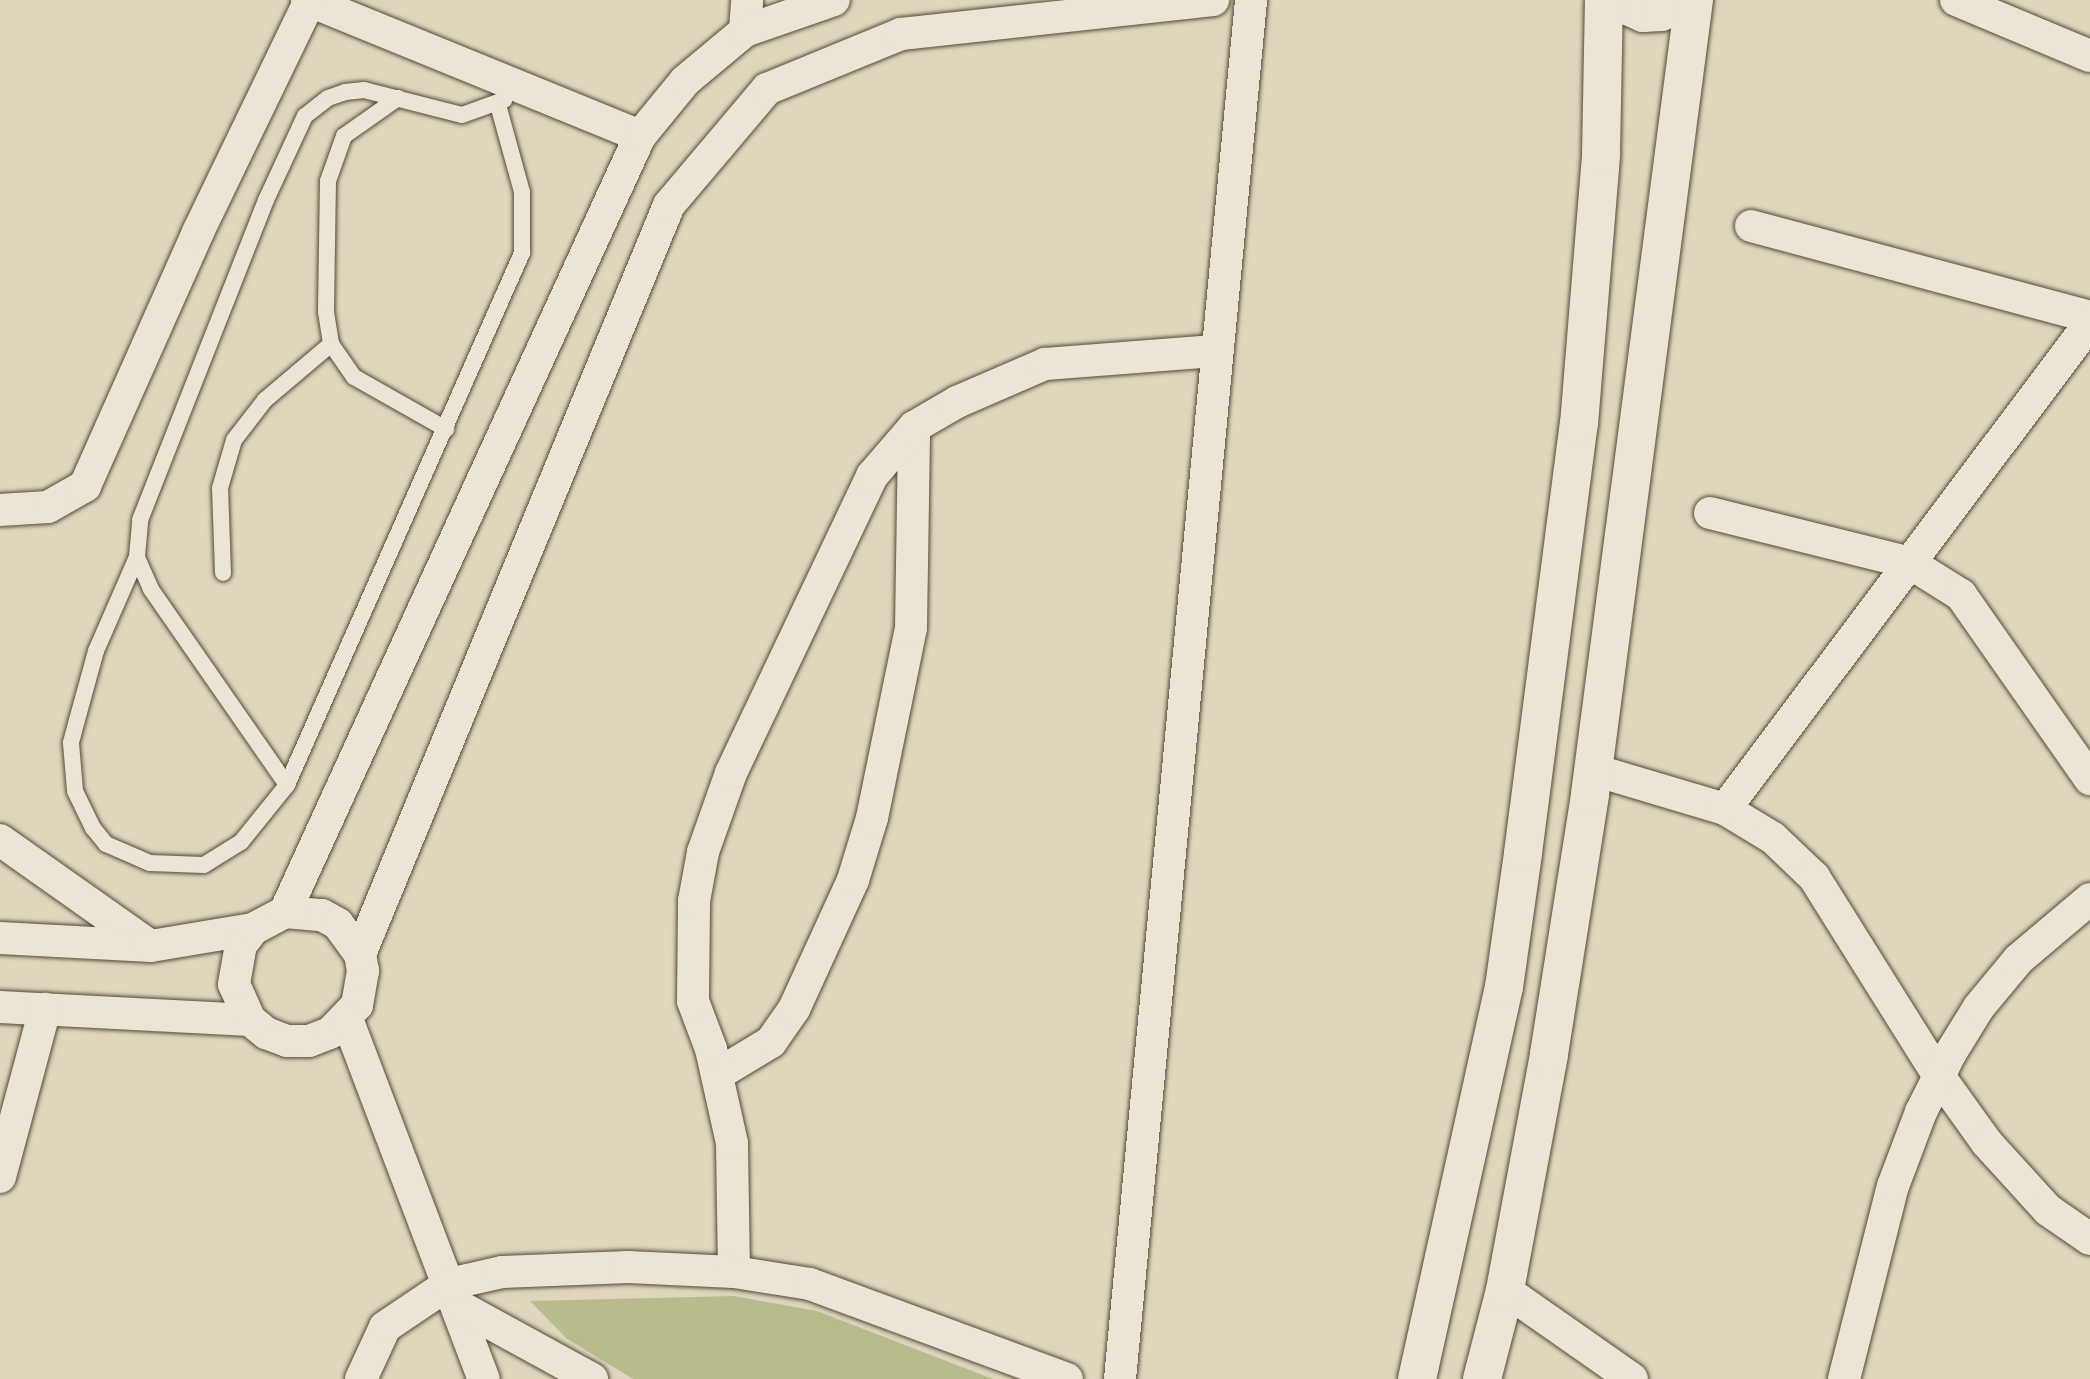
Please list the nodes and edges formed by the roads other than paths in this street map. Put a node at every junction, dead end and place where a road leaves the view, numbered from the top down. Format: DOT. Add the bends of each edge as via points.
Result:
graph roads {
  1 [pos="309,0"];
  2 [pos="747,0"];
  3 [pos="834,0"];
  4 [pos="1213,0"];
  5 [pos="1251,0"];
  6 [pos="1604,0"];
  7 [pos="1614,0"];
  8 [pos="1687,0"];
  9 [pos="1694,0"];
  10 [pos="1956,0"];
  11 [pos="745,31"];
  12 [pos="2090,57"];
  13 [pos="509,96"];
  14 [pos="398,98"];
  15 [pos="640,136"];
  16 [pos="1751,226"];
  17 [pos="2090,317"];
  18 [pos="2090,323"];
  19 [pos="331,344"];
  20 [pos="1215,351"];
  21 [pos="914,426"];
  22 [pos="446,429"];
  23 [pos="0,510"];
  24 [pos="1710,513"];
  25 [pos="137,557"];
  26 [pos="1910,563"];
  27 [pos="223,573"];
  28 [pos="1594,770"];
  29 [pos="2090,779"];
  30 [pos="287,785"];
  31 [pos="1725,809"];
  32 [pos="0,840"];
  33 [pos="2090,899"];
  34 [pos="285,912"];
  35 [pos="253,929"];
  36 [pos="0,938"];
  37 [pos="151,946"];
  38 [pos="360,954"];
  39 [pos="0,1007"];
  40 [pos="45,1009"];
  41 [pos="347,1019"];
  42 [pos="250,1020"];
  43 [pos="718,1074"];
  44 [pos="1939,1076"];
  45 [pos="0,1177"];
  46 [pos="2090,1239"];
  47 [pos="734,1272"];
  48 [pos="1505,1290"];
  49 [pos="453,1294"];
  50 [pos="361,1379"];
  51 [pos="484,1379"];
  52 [pos="592,1379"];
  53 [pos="1067,1379"];
  54 [pos="1120,1379"];
  55 [pos="1417,1379"];
  56 [pos="1482,1379"];
  57 [pos="1632,1379"];
  58 [pos="1844,1379"];
  1 -- 13 [label="street"];
  1 -- 23 [label="street" via="198,232 85,486 48,507"];
  2 -- 11 [label="street"];
  3 -- 11 [label="street"];
  4 -- 38 [label="street" via="901,34 767,89 668,205"];
  5 -- 20 [label="street"];
  6 -- 55 [label="main road" via="1601,154 1579,424 1523,853 1493,1040"];
  7 -- 8 [label="main road" via="1643,13 1661,12"];
  9 -- 28 [label="main road"];
  10 -- 12 [label="street"];
  11 -- 15 [label="street" via="685,81"];
  13 -- 14 [label="lane" via="462,115"];
  13 -- 15 [label="street"];
  13 -- 22 [label="lane" via="522,192 522,253"];
  14 -- 19 [label="lane" via="344,136 328,181 325,262"];
  14 -- 25 [label="lane" via="364,90 345,92 316,106 298,128 141,520"];
  15 -- 34 [label="street"];
  16 -- 17 [label="street"];
  18 -- 26 [label="street"];
  19 -- 22 [label="lane" via="354,377"];
  19 -- 27 [label="lane" via="265,400 233,440 220,488"];
  20 -- 21 [label="street" via="1045,364"];
  20 -- 54 [label="street"];
  21 -- 43 [label="street" via="911,628 872,818 853,880 794,1009 771,1042"];
  21 -- 43 [label="street" via="872,476 731,773 712,825 694,901 691,951 693,1001"];
  22 -- 30 [label="lane"];
  24 -- 26 [label="street"];
  25 -- 30 [label="lane" via="171,620"];
  25 -- 30 [label="lane" via="96,651 71,743 75,790 93,828 106,844 128,855 163,864 204,865 241,842"];
  26 -- 29 [label="street" via="1961,595"];
  26 -- 31 [label="street"];
  28 -- 31 [label="street"];
  28 -- 48 [label="main road" via="1549,1054"];
  31 -- 44 [label="street" via="1773,838 1814,877"];
  32 -- 37 [label="street"];
  33 -- 44 [label="street" via="2020,959 1979,1007"];
  34 -- 35 [label="street"];
  34 -- 38 [label="street" via="322,915 338,924"];
  35 -- 37 [label="street"];
  35 -- 42 [label="street" via="234,963 236,993"];
  36 -- 37 [label="street"];
  38 -- 41 [label="street" via="362,988"];
  39 -- 40 [label="street"];
  40 -- 42 [label="street"];
  40 -- 45 [label="street"];
  41 -- 42 [label="street" via="330,1033 309,1041 287,1041"];
  41 -- 49 [label="street"];
  43 -- 47 [label="street" via="736,1186"];
  44 -- 46 [label="street" via="1987,1143 2048,1210"];
  44 -- 58 [label="street" via="1894,1186"];
  47 -- 49 [label="street" via="628,1267 502,1272"];
  47 -- 53 [label="street" via="810,1284 864,1301"];
  48 -- 56 [label="main road"];
  48 -- 57 [label="street"];
  49 -- 50 [label="street" via="385,1327"];
  49 -- 51 [label="street"];
  49 -- 52 [label="street"];
}
